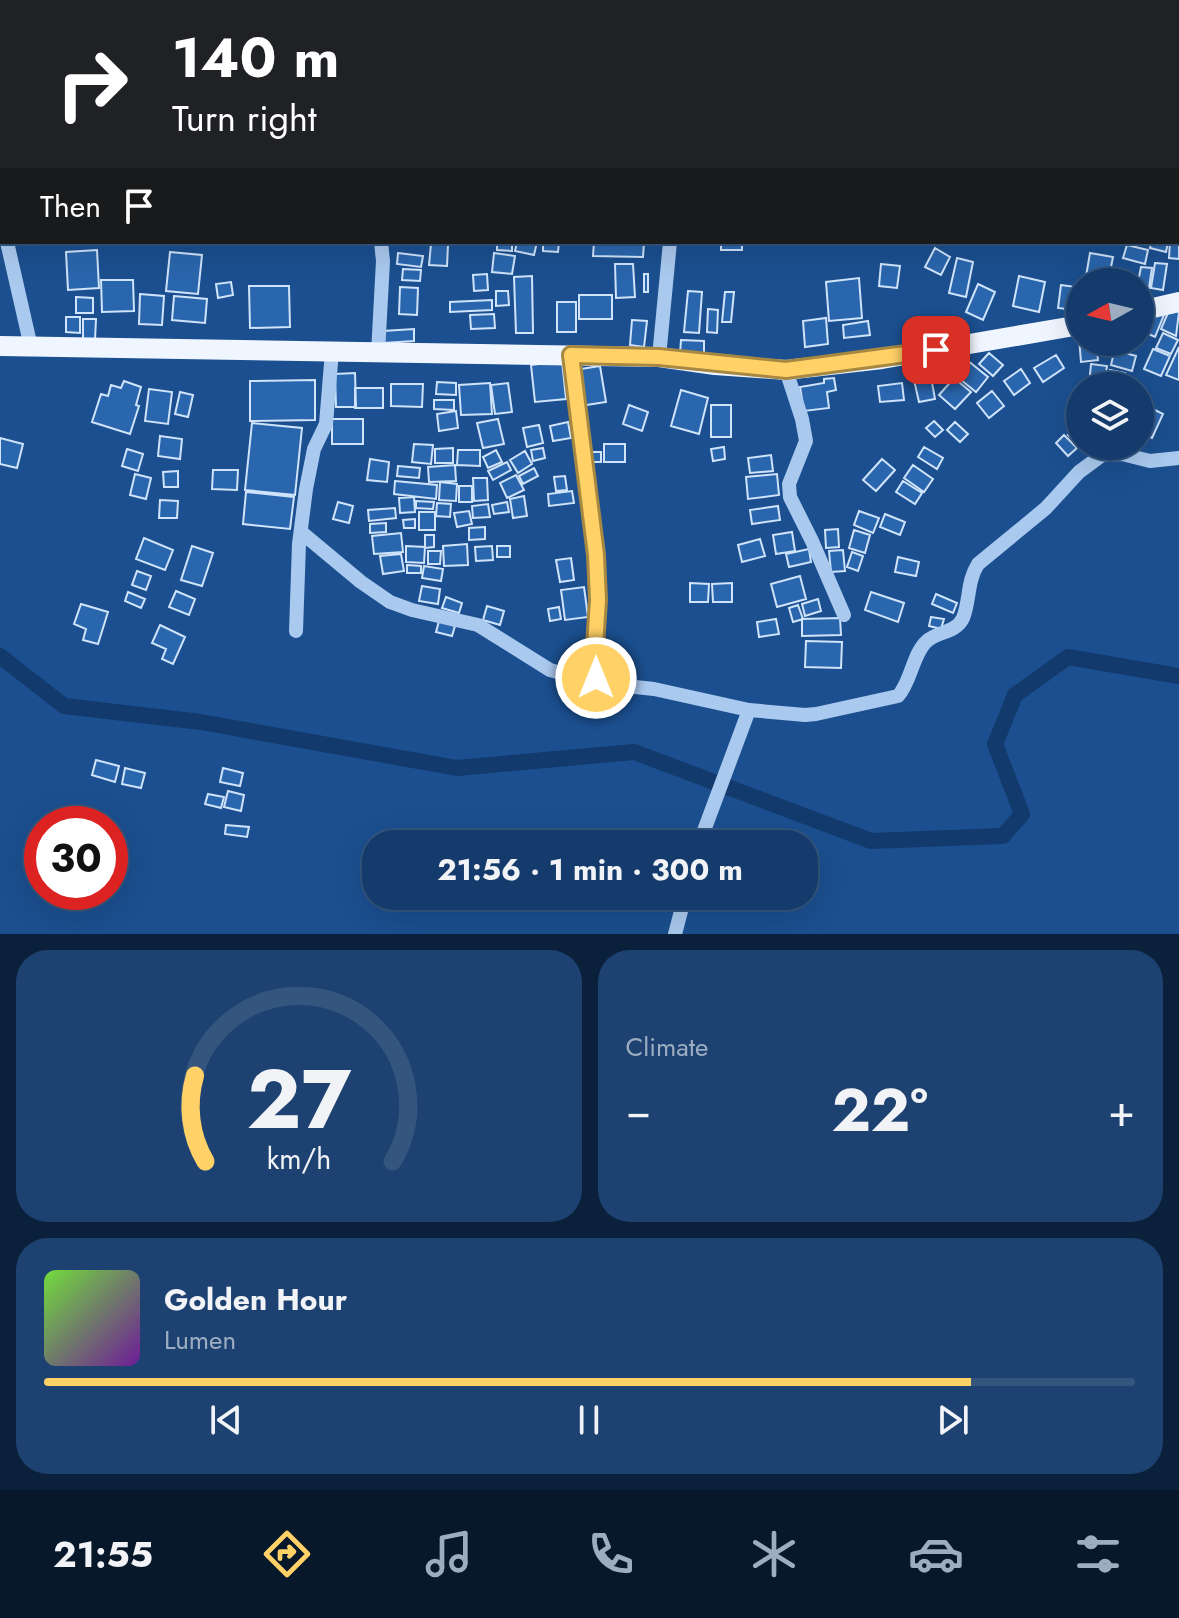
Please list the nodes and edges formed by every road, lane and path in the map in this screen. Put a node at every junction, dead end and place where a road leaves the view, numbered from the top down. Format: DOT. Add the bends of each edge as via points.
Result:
graph roads {
  1 [pos="7,244"];
  2 [pos="381,244"];
  3 [pos="670,244"];
  4 [pos="1179,302"];
  5 [pos="1154,308"];
  6 [pos="1066,327"];
  7 [pos="0,346"];
  8 [pos="31,347"];
  9 [pos="332,351"];
  10 [pos="378,353"];
  11 [pos="571,355"];
  12 [pos="659,357"];
  13 [pos="786,370"];
  14 [pos="1179,458"];
  15 [pos="301,532"];
  16 [pos="844,615"];
  17 [pos="296,631"];
  18 [pos="598,683"];
  19 [pos="749,710"];
  20 [pos="704,830"];
  21 [pos="681,910"];
  22 [pos="675,934"];
  1 -- 8 [label="street"];
  2 -- 10 [label="street"];
  3 -- 12 [label="street"];
  4 -- 5 [label="main road"];
  6 -- 13 [label="main road"];
  7 -- 8 [label="main road"];
  8 -- 9 [label="main road"];
  9 -- 10 [label="main road"];
  9 -- 15 [label="street" via="326,424 313,454"];
  10 -- 11 [label="main road"];
  11 -- 12 [label="main road"];
  11 -- 18 [label="street" via="596,555"];
  12 -- 13 [label="main road"];
  13 -- 16 [label="street" via="806,441 789,484 790,497"];
  14 -- 19 [label="street" via="1150,461 1111,453 1092,461 1046,508 978,564 962,620 926,642 898,696 816,714"];
  15 -- 17 [label="street"];
  15 -- 18 [label="street" via="390,602 478,625 550,670"];
  18 -- 19 [label="street"];
  19 -- 20 [label="street"];
  21 -- 22 [label="street"];
}
